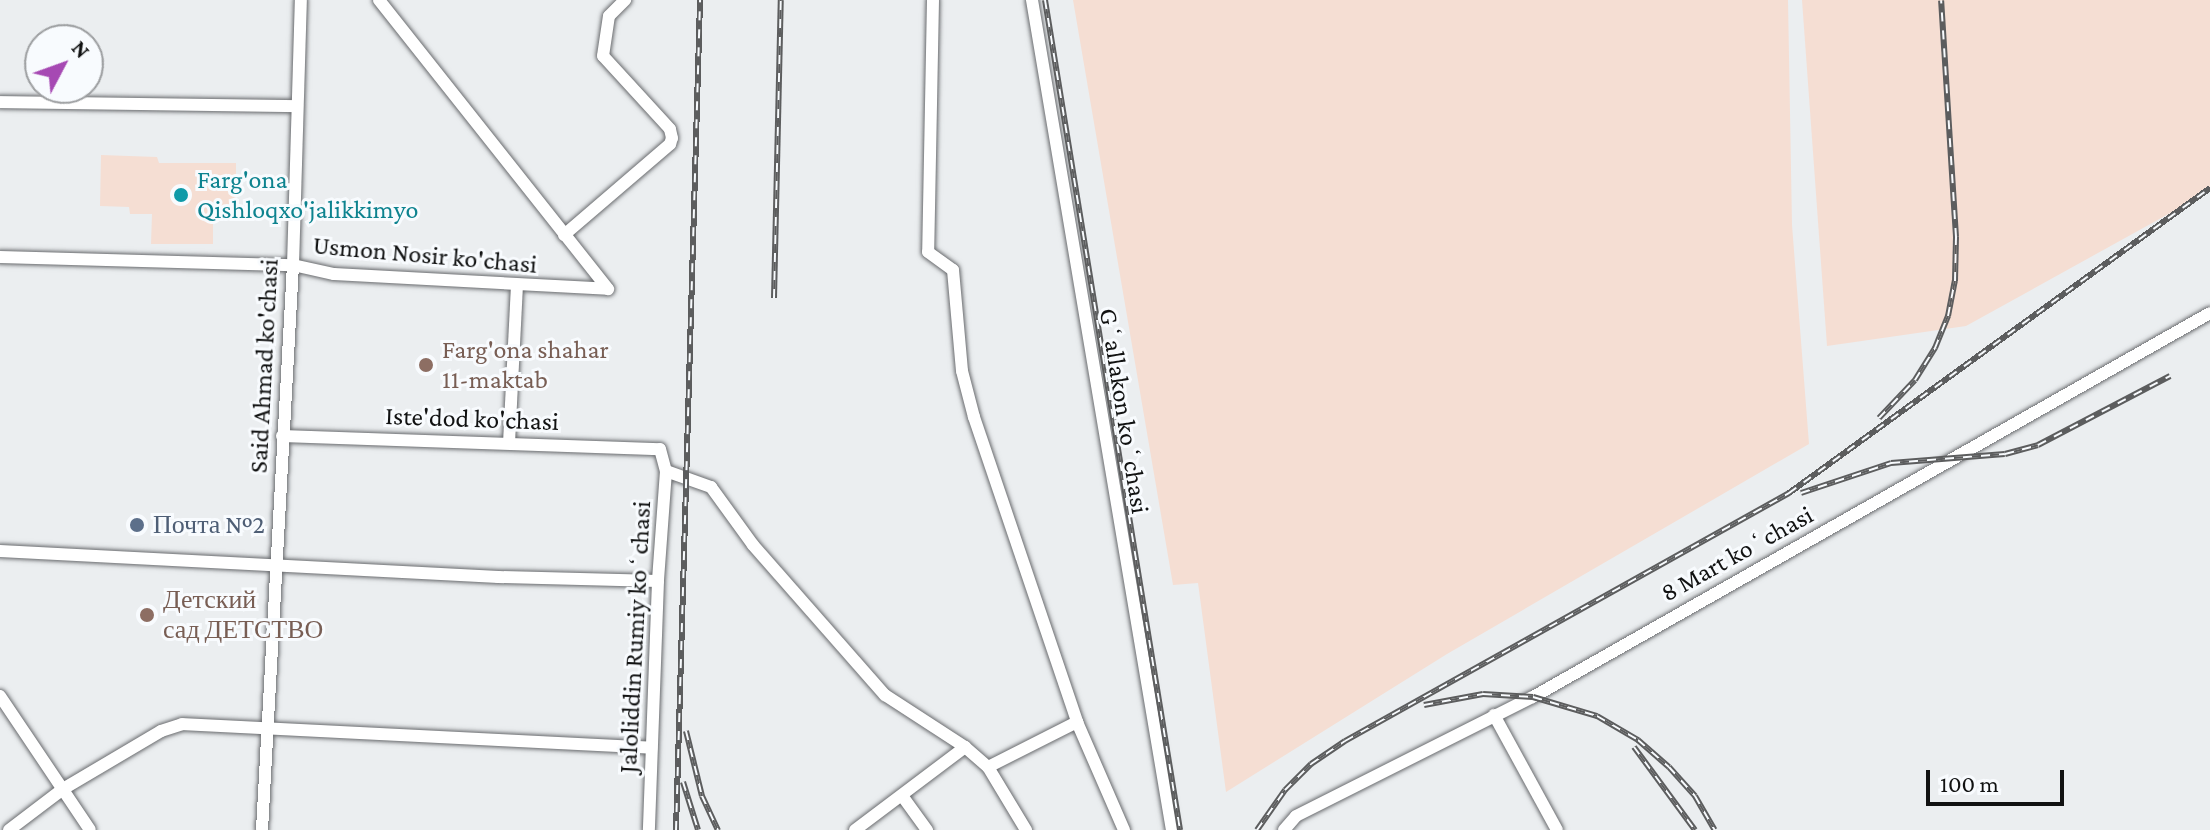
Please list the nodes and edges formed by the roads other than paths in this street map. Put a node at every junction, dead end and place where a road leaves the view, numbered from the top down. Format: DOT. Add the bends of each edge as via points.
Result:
graph roads {
  1 [pos="294,0"];
  2 [pos="301,0"];
  3 [pos="379,0"];
  4 [pos="625,0"];
  5 [pos="933,0"];
  6 [pos="1032,0"];
  7 [pos="0,102"];
  8 [pos="297,106"];
  9 [pos="564,235"];
  10 [pos="0,257"];
  11 [pos="293,265"];
  12 [pos="517,285"];
  13 [pos="2210,313"];
  14 [pos="282,436"];
  15 [pos="509,443"];
  16 [pos="660,449"];
  17 [pos="666,471"];
  18 [pos="0,551"];
  19 [pos="275,565"];
  20 [pos="658,581"];
  21 [pos="0,696"];
  22 [pos="1494,715"];
  23 [pos="1077,722"];
  24 [pos="267,728"];
  25 [pos="965,747"];
  26 [pos="651,748"];
  27 [pos="988,767"];
  28 [pos="63,789"];
  29 [pos="903,797"];
  30 [pos="9,830"];
  31 [pos="90,830"];
  32 [pos="262,830"];
  33 [pos="649,830"];
  34 [pos="855,830"];
  35 [pos="927,830"];
  36 [pos="1026,830"];
  37 [pos="1124,830"];
  38 [pos="1172,830"];
  39 [pos="1284,830"];
  40 [pos="1557,830"];
  1 -- 2 [label="street"];
  2 -- 8 [label="street, Said Ahmad ko'chasi"];
  3 -- 9 [label="street"];
  4 -- 9 [label="street" via="609,16 603,56 670,129 672,138"];
  5 -- 23 [label="street" via="928,252 953,270 962,371 974,417"];
  6 -- 38 [label="street, Gʻallakon koʻchasi"];
  7 -- 8 [label="street"];
  8 -- 11 [label="street, Said Ahmad ko'chasi"];
  9 -- 12 [label="street, Usmon Nosir ko'chasi" via="608,289"];
  10 -- 11 [label="street, Usmon Nosir ko'chasi"];
  11 -- 12 [label="street, Usmon Nosir ko'chasi" via="334,274"];
  11 -- 14 [label="street, Said Ahmad ko'chasi"];
  12 -- 15 [label="street"];
  13 -- 22 [label="street, 8 Mart koʻchasi"];
  14 -- 15 [label="street, Iste'dod ko'chasi"];
  14 -- 19 [label="street, Said Ahmad ko'chasi"];
  15 -- 16 [label="street, Iste'dod ko'chasi"];
  16 -- 17 [label="street, Jaloliddin Rumiy koʻchasi"];
  17 -- 20 [label="street, Jaloliddin Rumiy koʻchasi"];
  17 -- 25 [label="street" via="711,487 753,545 885,695"];
  18 -- 19 [label="street"];
  19 -- 20 [label="street"];
  19 -- 24 [label="street, Said Ahmad ko'chasi"];
  20 -- 26 [label="street, Jaloliddin Rumiy koʻchasi"];
  21 -- 28 [label="street"];
  22 -- 39 [label="street, 8 Mart koʻchasi" via="1296,816"];
  22 -- 40 [label="street"];
  23 -- 27 [label="street"];
  23 -- 37 [label="street"];
  24 -- 26 [label="street"];
  24 -- 28 [label="street" via="182,724"];
  24 -- 32 [label="street, Said Ahmad ko'chasi"];
  25 -- 27 [label="street"];
  25 -- 29 [label="street"];
  26 -- 33 [label="street, Jaloliddin Rumiy koʻchasi"];
  27 -- 36 [label="street"];
  28 -- 30 [label="street"];
  28 -- 31 [label="street"];
  29 -- 34 [label="street"];
  29 -- 35 [label="street"];
}
